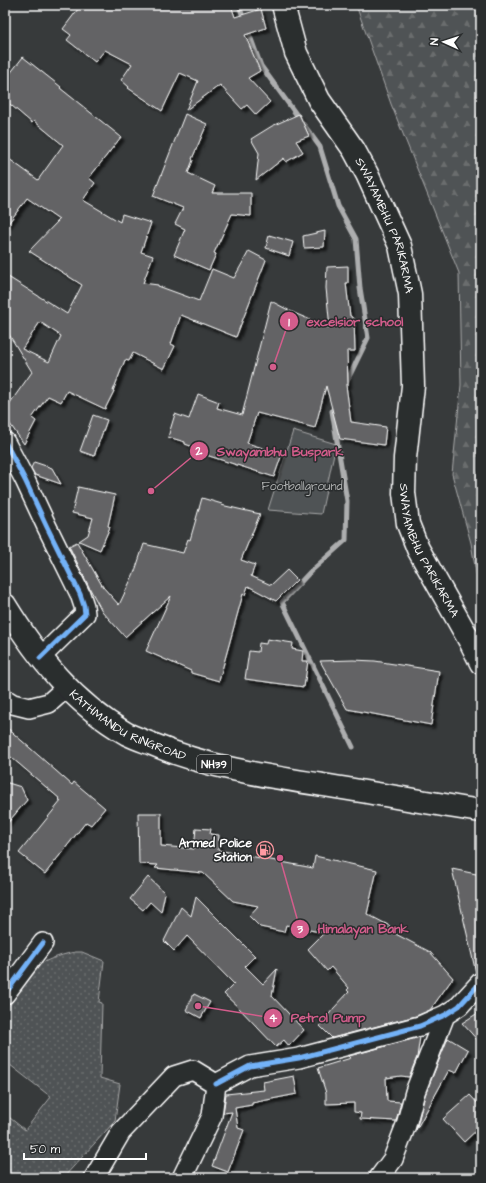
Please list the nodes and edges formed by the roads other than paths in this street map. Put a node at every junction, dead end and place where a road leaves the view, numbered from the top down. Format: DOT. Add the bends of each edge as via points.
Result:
graph roads {
  1 [pos="283,5"];
  2 [pos="5,442"];
  3 [pos="5,606"];
  4 [pos="40,658"];
  5 [pos="481,663"];
  6 [pos="67,687"];
  7 [pos="5,699"];
  8 [pos="481,812"];
  9 [pos="43,943"];
  10 [pos="479,988"];
  11 [pos="5,994"];
  12 [pos="445,1015"];
  13 [pos="216,1084"];
  14 [pos="94,1178"];
  15 [pos="182,1178"];
  16 [pos="379,1178"];
  1 -- 5 [label="main road, SWAYAMBHU PARIKARMA" via="296,53 319,100 354,150 367,174 400,246 410,294 413,379 405,458 404,493 408,524 418,549"];
  2 -- 4 [label="street" via="84,606 85,614"];
  3 -- 4 [label="main road, KATHMANDU RINGROAD / NH39"];
  4 -- 6 [label="main road, KATHMANDU RINGROAD / NH39"];
  6 -- 7 [label="street" via="49,703 29,708"];
  6 -- 8 [label="main road, KATHMANDU RINGROAD / NH39" via="96,714 128,734 189,758 252,773"];
  9 -- 11 [label="street"];
  10 -- 12 [label="street"];
  12 -- 13 [label="street" via="420,1026 299,1058 250,1066"];
  12 -- 16 [label="street" via="415,1092 406,1126 393,1159"];
  13 -- 14 [label="street" via="193,1070 174,1076 122,1132"];
  13 -- 15 [label="street" via="212,1116"];
}
